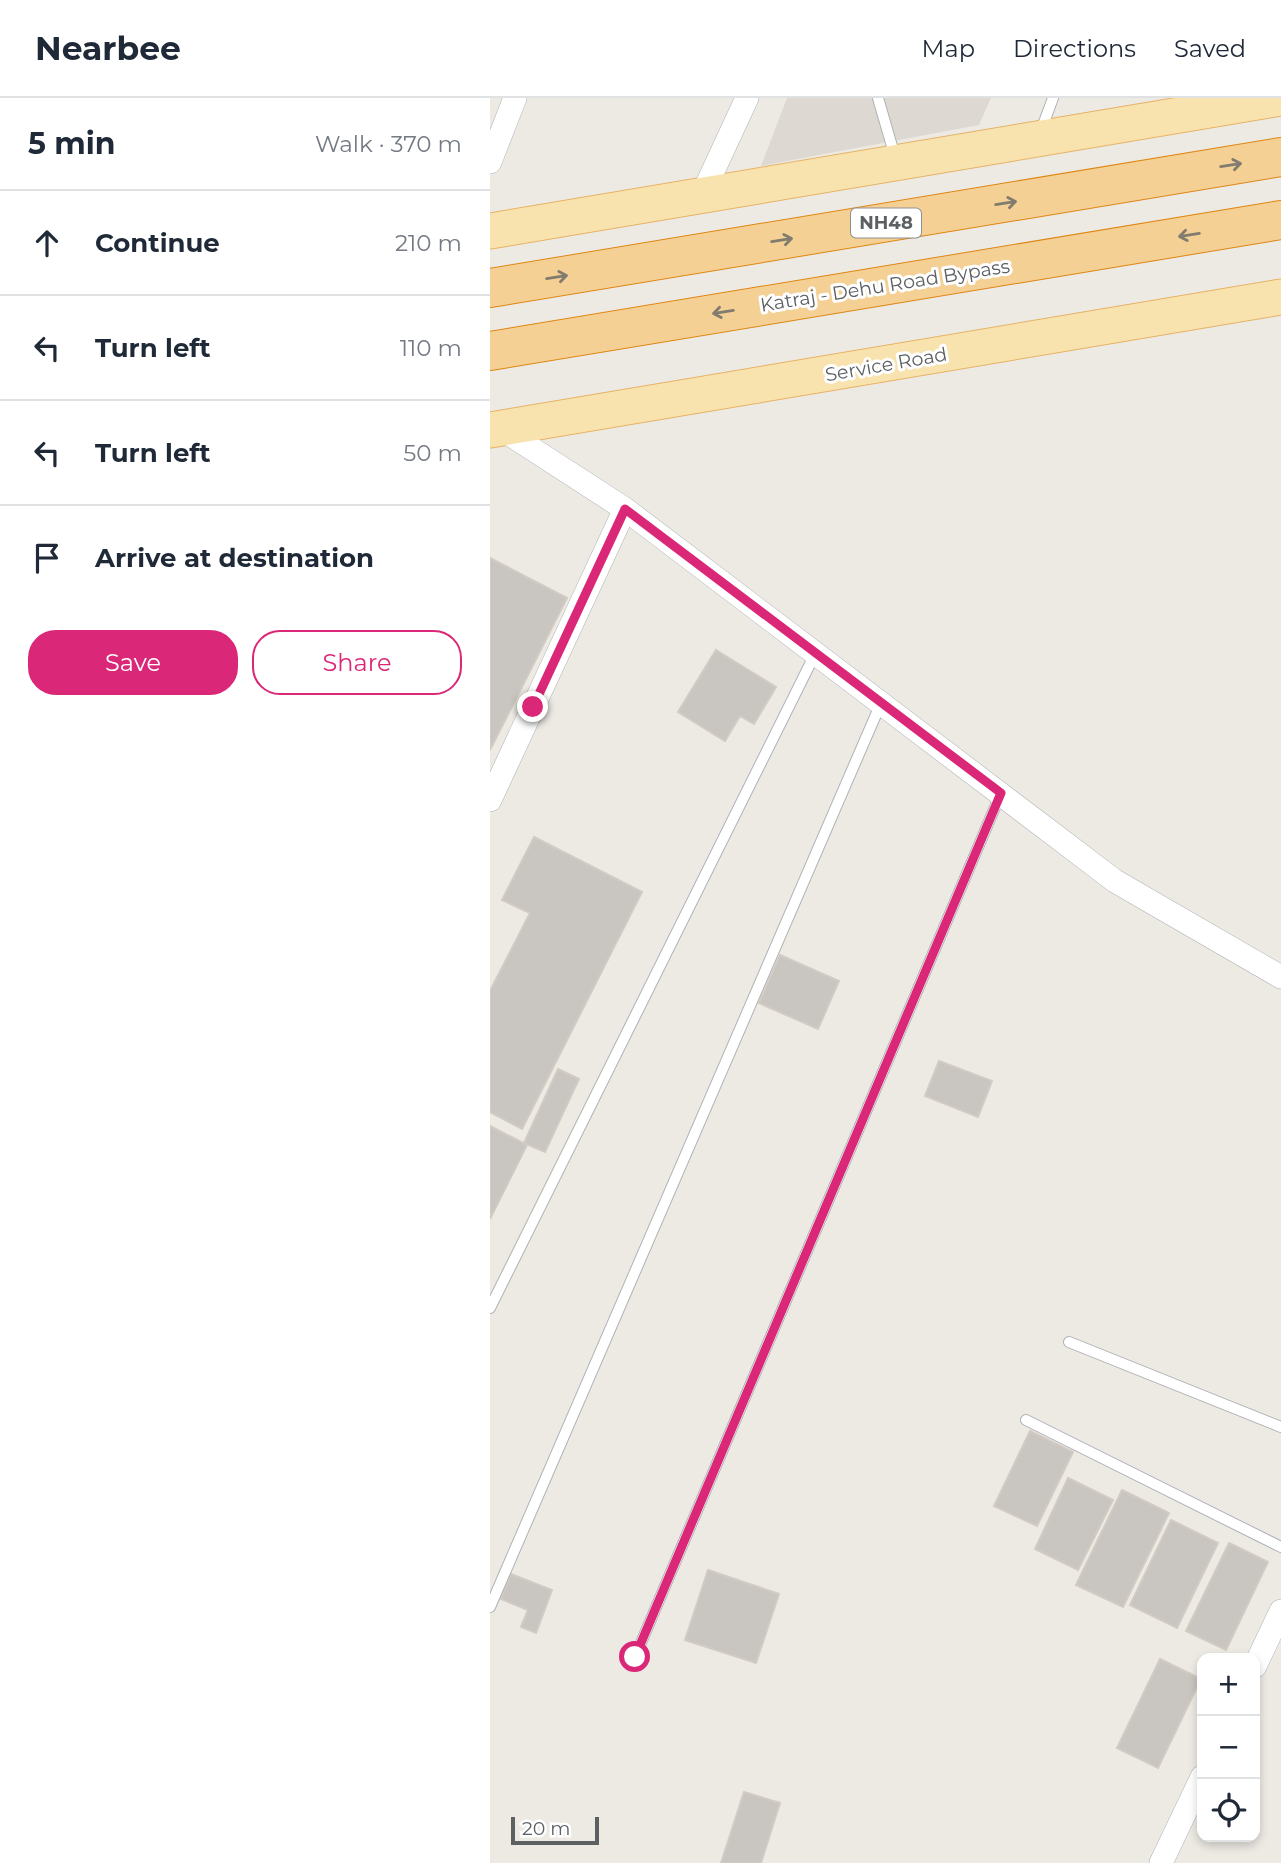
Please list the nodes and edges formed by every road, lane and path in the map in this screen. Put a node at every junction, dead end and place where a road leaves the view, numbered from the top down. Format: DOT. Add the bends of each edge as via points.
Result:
graph roads {
  1 [pos="515,98"];
  2 [pos="747,98"];
  3 [pos="878,98"];
  4 [pos="1053,98"];
  5 [pos="1281,98"];
  6 [pos="1038,139"];
  7 [pos="1281,157"];
  8 [pos="490,162"];
  9 [pos="896,163"];
  10 [pos="702,195"];
  11 [pos="1281,220"];
  12 [pos="490,231"];
  13 [pos="490,288"];
  14 [pos="1281,298"];
  15 [pos="495,350"];
  16 [pos="495,429"];
  17 [pos="625,509"];
  18 [pos="814,654"];
  19 [pos="882,701"];
  20 [pos="1001,793"];
  21 [pos="490,800"];
  22 [pos="1281,977"];
  23 [pos="490,1308"];
  24 [pos="1069,1342"];
  25 [pos="1026,1420"];
  26 [pos="1281,1427"];
  27 [pos="1281,1547"];
  28 [pos="490,1607"];
  29 [pos="1281,1611"];
  30 [pos="1260,1655"];
  31 [pos="635,1657"];
  32 [pos="1201,1779"];
  33 [pos="1161,1863"];
  1 -- 8 [label="street"];
  2 -- 10 [label="street"];
  3 -- 9 [label="lane"];
  4 -- 6 [label="lane"];
  5 -- 6 [label="main road"];
  6 -- 9 [label="main road"];
  13 -- 7 [label="highway, NH48, one-way"];
  9 -- 10 [label="main road"];
  10 -- 12 [label="main road"];
  11 -- 15 [label="highway, Katraj - Dehu Road Bypass, one-way"];
  14 -- 16 [label="main road, Service Road"];
  16 -- 17 [label="street"];
  17 -- 18 [label="street"];
  17 -- 21 [label="street"];
  18 -- 19 [label="street"];
  18 -- 23 [label="lane"];
  19 -- 20 [label="street"];
  19 -- 28 [label="lane"];
  20 -- 22 [label="street" via="1115,881"];
  20 -- 31 [label="lane"];
  24 -- 26 [label="lane"];
  25 -- 27 [label="lane"];
  29 -- 30 [label="street"];
  32 -- 33 [label="street"];
}
